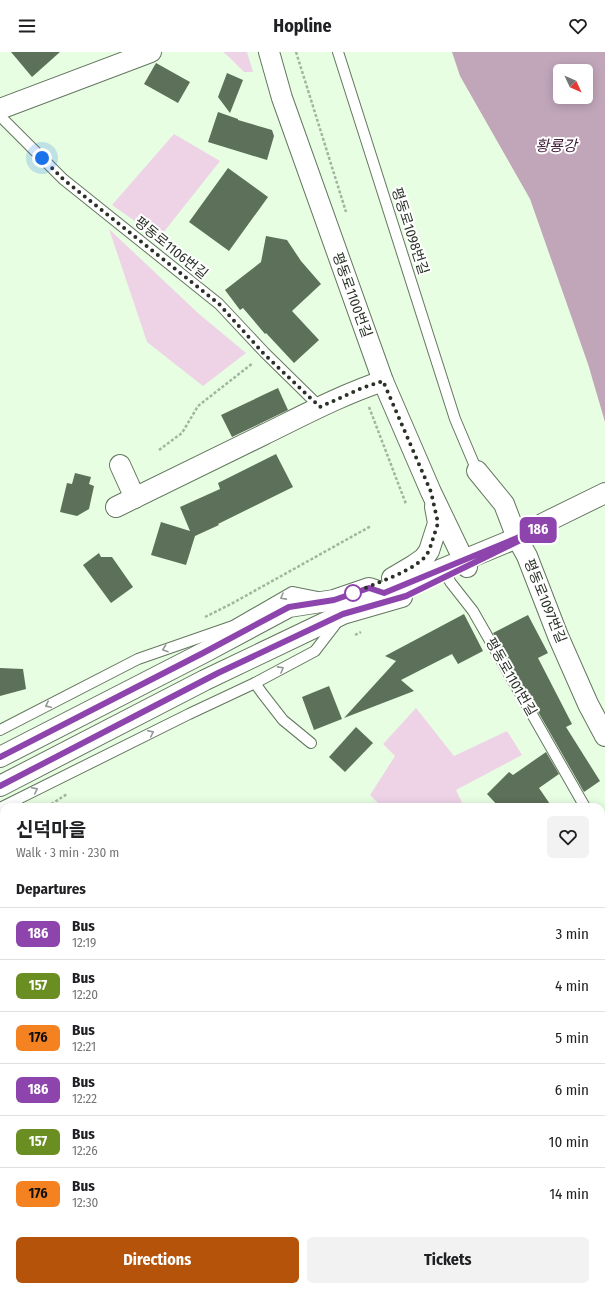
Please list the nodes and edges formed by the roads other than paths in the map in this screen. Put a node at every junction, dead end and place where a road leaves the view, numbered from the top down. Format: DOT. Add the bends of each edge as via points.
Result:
graph roads {
  1 [pos="151,52"];
  2 [pos="269,52"];
  3 [pos="338,52"];
  4 [pos="0,109"];
  5 [pos="0,116"];
  6 [pos="383,381"];
  7 [pos="320,407"];
  8 [pos="120,465"];
  9 [pos="477,471"];
  10 [pos="431,492"];
  11 [pos="605,494"];
  12 [pos="135,498"];
  13 [pos="116,507"];
  14 [pos="518,539"];
  15 [pos="429,551"];
  16 [pos="465,563"];
  17 [pos="445,573"];
  18 [pos="369,588"];
  19 [pos="339,607"];
  20 [pos="256,683"];
  21 [pos="0,730"];
  22 [pos="605,736"];
  23 [pos="311,743"];
  24 [pos="0,757"];
  25 [pos="0,786"];
  26 [pos="10,803"];
  27 [pos="583,803"];
  1 -- 4 [label="street"];
  2 -- 6 [label="street, 평동로1100번길" via="282,98"];
  3 -- 9 [label="lane, 평동로1098번길" via="455,419"];
  5 -- 7 [label="lane, 평동로1106번길" via="63,179 219,304 264,354"];
  6 -- 7 [label="street"];
  6 -- 10 [label="street, 평동로1100번길"];
  7 -- 12 [label="street"];
  8 -- 12 [label="street"];
  9 -- 14 [label="street, 평동로1097번길" via="504,504"];
  10 -- 15 [label="street" via="438,523"];
  10 -- 16 [label="street, 평동로1100번길"];
  11 -- 14 [label="street" via="542,525 537,532"];
  12 -- 13 [label="street"];
  14 -- 16 [label="street"];
  14 -- 22 [label="street, 평동로1097번길" via="588,704"];
  15 -- 17 [label="lane, 평동로1101번길"];
  15 -- 18 [label="street" via="414,566"];
  16 -- 17 [label="street"];
  17 -- 18 [label="street" via="384,593"];
  17 -- 19 [label="street" via="406,596"];
  17 -- 27 [label="lane, 평동로1101번길" via="474,611"];
  18 -- 19 [label="street"];
  20 -- 19 [label="lane, one-way" via="315,650"];
  19 -- 21 [label="lane, one-way" via="292,592 233,626 138,659"];
  19 -- 24 [label="street" via="289,607"];
  19 -- 25 [label="street"];
  20 -- 23 [label="lane" via="283,720"];
  26 -- 20 [label="lane, one-way"];
}
